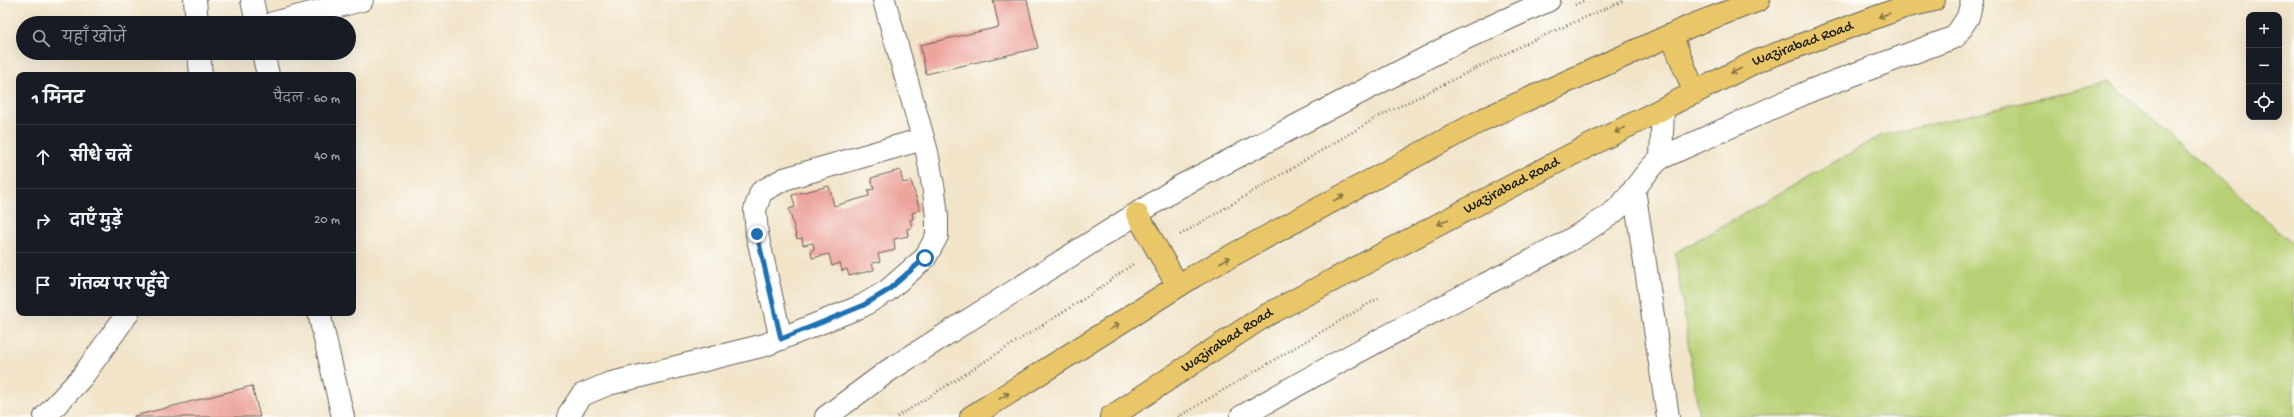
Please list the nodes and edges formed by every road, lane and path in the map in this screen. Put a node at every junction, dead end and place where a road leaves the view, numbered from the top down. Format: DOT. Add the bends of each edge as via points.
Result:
graph roads {
  1 [pos="195,0"];
  2 [pos="252,0"];
  3 [pos="362,0"];
  4 [pos="884,0"];
  5 [pos="1549,0"];
  6 [pos="1625,0"];
  7 [pos="1759,0"];
  8 [pos="1934,0"];
  9 [pos="1972,0"];
  10 [pos="196,16"];
  11 [pos="255,16"];
  12 [pos="300,16"];
  13 [pos="1671,35"];
  14 [pos="200,60"];
  15 [pos="265,60"];
  16 [pos="201,72"];
  17 [pos="267,72"];
  18 [pos="1695,93"];
  19 [pos="1663,109"];
  20 [pos="923,139"];
  21 [pos="1660,158"];
  22 [pos="1634,189"];
  23 [pos="1137,214"];
  24 [pos="1157,249"];
  25 [pos="1178,286"];
  26 [pos="1380,297"];
  27 [pos="126,316"];
  28 [pos="320,316"];
  29 [pos="781,339"];
  30 [pos="563,416"];
  31 [pos="45,417"];
  32 [pos="343,417"];
  33 [pos="826,417"];
  34 [pos="897,417"];
  35 [pos="971,417"];
  36 [pos="1111,417"];
  37 [pos="1178,417"];
  38 [pos="1241,417"];
  39 [pos="1668,417"];
  1 -- 10 [label="street"];
  2 -- 11 [label="street"];
  3 -- 12 [label="street"];
  4 -- 20 [label="street"];
  5 -- 23 [label="street" via="1446,48 1179,187"];
  6 -- 24 [label="path" via="1527,43 1376,118"];
  7 -- 13 [label="highway"];
  8 -- 18 [label="highway, Wazirabad Road, one-way" via="1904,7 1757,61"];
  9 -- 21 [label="street" via="1968,16 1955,37 1812,90"];
  13 -- 18 [label="highway"];
  25 -- 13 [label="highway, one-way" via="1484,119"];
  14 -- 16 [label="street"];
  15 -- 17 [label="street"];
  18 -- 19 [label="highway, Wazirabad Road"];
  19 -- 21 [label="street"];
  19 -- 36 [label="highway, Wazirabad Road, one-way" via="1263,317"];
  20 -- 29 [label="street" via="937,217 937,236 925,258 887,291 862,306"];
  20 -- 29 [label="street" via="784,179 761,192 755,210 757,234"];
  21 -- 22 [label="street" via="1645,172"];
  22 -- 38 [label="street" via="1612,213 1589,229 1309,376"];
  22 -- 39 [label="street"];
  23 -- 24 [label="highway"];
  23 -- 33 [label="street" via="888,371"];
  24 -- 25 [label="highway"];
  24 -- 34 [label="path" via="1090,295"];
  35 -- 25 [label="highway, one-way"];
  26 -- 37 [label="path"];
  27 -- 31 [label="street" via="82,377"];
  28 -- 32 [label="street"];
  29 -- 30 [label="street" via="608,384 582,395"];
}
